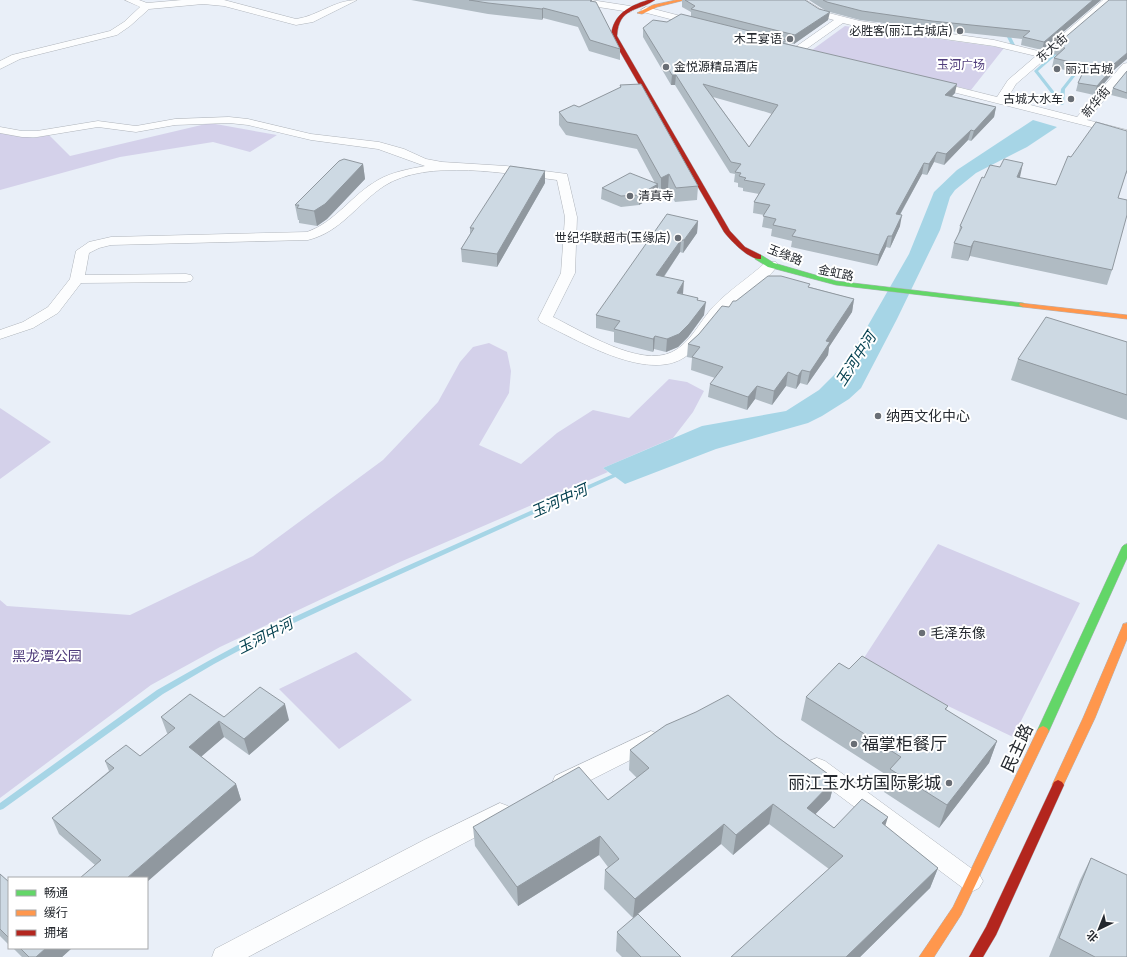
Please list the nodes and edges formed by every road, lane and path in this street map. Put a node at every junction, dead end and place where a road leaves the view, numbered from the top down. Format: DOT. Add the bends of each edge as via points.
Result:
graph roads {
  1 [pos="130,0"];
  2 [pos="352,0"];
  3 [pos="573,0"];
  4 [pos="653,0"];
  5 [pos="683,0"];
  6 [pos="799,0"];
  7 [pos="1109,0"];
  8 [pos="146,6"];
  9 [pos="630,9"];
  10 [pos="646,10"];
  11 [pos="841,20"];
  12 [pos="632,21"];
  13 [pos="709,27"];
  14 [pos="813,54"];
  15 [pos="1043,55"];
  16 [pos="0,66"];
  17 [pos="1127,66"];
  18 [pos="926,82"];
  19 [pos="1001,100"];
  20 [pos="1076,120"];
  21 [pos="0,130"];
  22 [pos="1127,133"];
  23 [pos="442,166"];
  24 [pos="776,262"];
  25 [pos="186,278"];
  26 [pos="77,279"];
  27 [pos="974,295"];
  28 [pos="1118,306"];
  29 [pos="1127,316"];
  30 [pos="0,335"];
  31 [pos="1127,547"];
  32 [pos="1127,627"];
  33 [pos="672,729"];
  34 [pos="799,754"];
  35 [pos="545,791"];
  36 [pos="517,805"];
  37 [pos="971,881"];
  38 [pos="224,957"];
  39 [pos="926,957"];
  40 [pos="976,957"];
  1 -- 8 [label="street"];
  2 -- 8 [label="street" via="303,22 216,2"];
  3 -- 9 [label="street"];
  4 -- 9 [label="main road, 玉缘路"];
  5 -- 10 [label="main road"];
  6 -- 11 [label="street" via="822,14"];
  7 -- 15 [label="street, 东大街"];
  8 -- 16 [label="street" via="113,33 16,57"];
  9 -- 24 [label="main road, 玉缘路" via="615,23 614,36 727,232 743,248"];
  10 -- 12 [label="main road"];
  10 -- 13 [label="street"];
  11 -- 14 [label="street" via="794,49"];
  11 -- 15 [label="street" via="885,29 994,43"];
  15 -- 19 [label="street, 东大街" via="1012,82"];
  17 -- 20 [label="street, 新华街"];
  18 -- 19 [label="street"];
  19 -- 20 [label="street"];
  20 -- 22 [label="street"];
  21 -- 23 [label="street" via="37,134 98,124 136,129 175,122 229,120 316,138 378,146"];
  23 -- 24 [label="street" via="563,177 571,217 568,273 545,319 630,358 652,361 678,355 722,306"];
  23 -- 26 [label="street" via="402,174 381,183 329,228 308,236 111,241 94,245 83,250"];
  24 -- 27 [label="main road, 金虹路" via="838,279"];
  25 -- 26 [label="street"];
  26 -- 30 [label="street" via="60,303 45,317"];
  27 -- 28 [label="main road, 金虹路"];
  27 -- 29 [label="main road"];
  31 -- 37 [label="main road, 民主路" via="1056,704"];
  32 -- 40 [label="main road" via="1089,718 991,931"];
  33 -- 35 [label="street"];
  34 -- 37 [label="street"];
  36 -- 38 [label="street"];
  37 -- 39 [label="main road, 民主路" via="957,911"];
}
